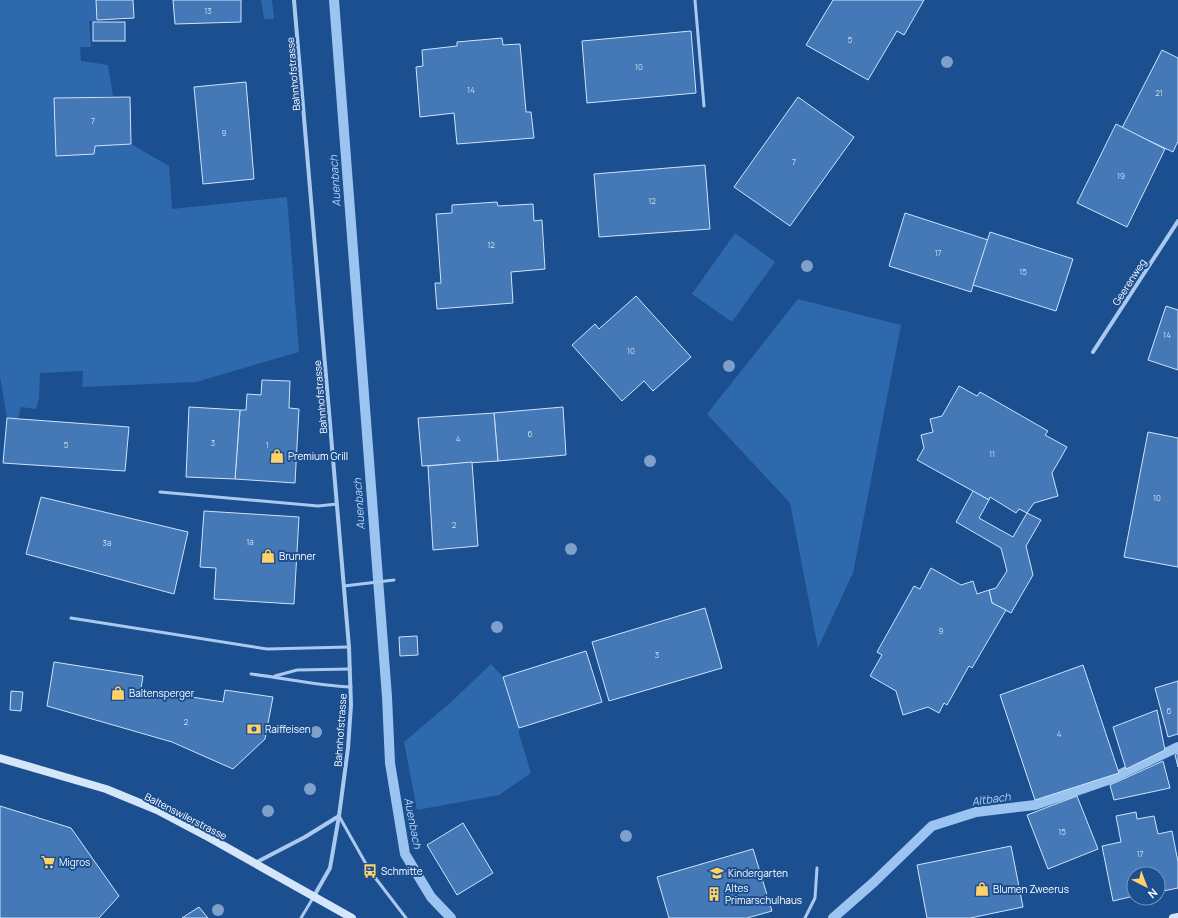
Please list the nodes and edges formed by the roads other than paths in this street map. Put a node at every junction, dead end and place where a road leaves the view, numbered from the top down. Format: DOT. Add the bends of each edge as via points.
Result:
graph roads {
  1 [pos="294,0"];
  2 [pos="695,0"];
  3 [pos="704,106"];
  4 [pos="1178,221"];
  5 [pos="1093,352"];
  6 [pos="160,492"];
  7 [pos="337,504"];
  8 [pos="394,580"];
  9 [pos="344,586"];
  10 [pos="71,618"];
  11 [pos="349,646"];
  12 [pos="350,669"];
  13 [pos="251,674"];
  14 [pos="273,676"];
  15 [pos="351,687"];
  16 [pos="0,758"];
  17 [pos="338,816"];
  18 [pos="255,863"];
  19 [pos="817,868"];
  20 [pos="314,896"];
  21 [pos="1178,917"];
  22 [pos="301,918"];
  23 [pos="352,918"];
  24 [pos="406,918"];
  25 [pos="806,918"];
  26 [pos="1173,918"];
  1 -- 7 [label="street, Bahnhofstrasse"];
  2 -- 3 [label="lane"];
  4 -- 5 [label="street, Geerenweg"];
  6 -- 7 [label="lane" via="318,506"];
  7 -- 9 [label="street, Bahnhofstrasse"];
  8 -- 9 [label="lane"];
  9 -- 11 [label="street, Bahnhofstrasse"];
  10 -- 11 [label="lane" via="267,649"];
  11 -- 12 [label="street, Bahnhofstrasse"];
  12 -- 14 [label="lane" via="298,670"];
  12 -- 15 [label="street, Bahnhofstrasse"];
  13 -- 14 [label="lane"];
  14 -- 15 [label="lane" via="331,687"];
  15 -- 17 [label="street, Bahnhofstrasse" via="348,748"];
  16 -- 18 [label="main road, Baltenswilerstrasse" via="106,789 157,810"];
  17 -- 18 [label="street" via="305,837"];
  17 -- 20 [label="street, Bahnhofstrasse" via="330,868"];
  17 -- 24 [label="lane" via="370,871"];
  18 -- 20 [label="main road, Baltenswilerstrasse"];
  19 -- 25 [label="lane" via="815,898"];
  20 -- 22 [label="lane"];
  20 -- 23 [label="main road, Baltenswilerstrasse"];
  21 -- 26 [label="main road"];
}
